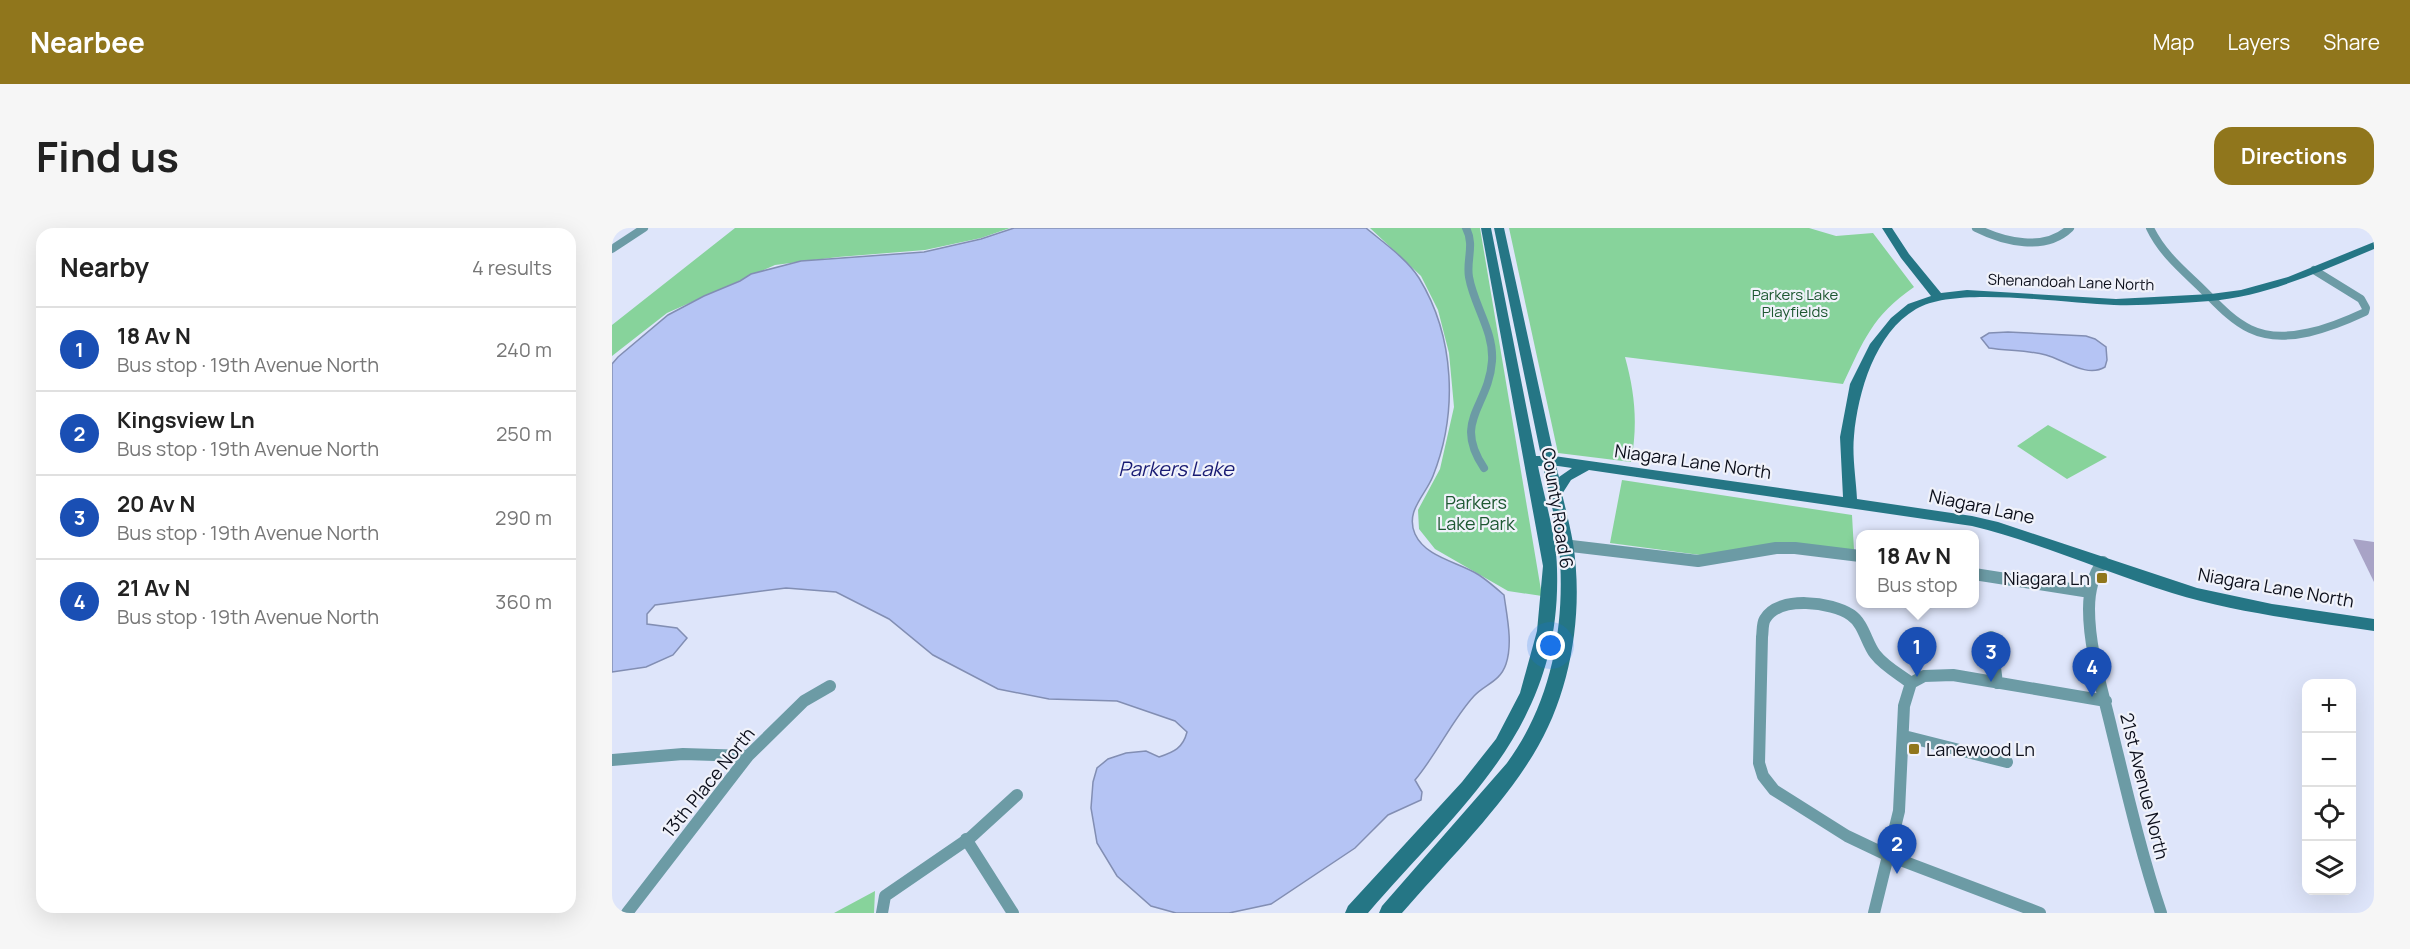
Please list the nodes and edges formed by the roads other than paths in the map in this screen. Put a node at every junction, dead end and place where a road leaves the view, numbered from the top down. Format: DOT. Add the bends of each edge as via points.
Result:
graph roads {
  1 [pos="1466,228"];
  2 [pos="1486,228"];
  3 [pos="1499,228"];
  4 [pos="1887,228"];
  5 [pos="1976,228"];
  6 [pos="2070,228"];
  7 [pos="2150,228"];
  8 [pos="643,229"];
  9 [pos="2374,245"];
  10 [pos="612,249"];
  11 [pos="2314,270"];
  12 [pos="1938,297"];
  13 [pos="2211,297"];
  14 [pos="1531,461"];
  15 [pos="1549,461"];
  16 [pos="1587,465"];
  17 [pos="1484,468"];
  18 [pos="1556,494"];
  19 [pos="1850,503"];
  20 [pos="1546,543"];
  21 [pos="1566,544"];
  22 [pos="1856,556"];
  23 [pos="2103,562"];
  24 [pos="1979,575"];
  25 [pos="2090,592"];
  26 [pos="2374,625"];
  27 [pos="1991,637"];
  28 [pos="1911,683"];
  29 [pos="1997,683"];
  30 [pos="830,686"];
  31 [pos="2106,701"];
  32 [pos="1904,736"];
  33 [pos="748,756"];
  34 [pos="612,760"];
  35 [pos="2007,762"];
  36 [pos="1017,795"];
  37 [pos="966,840"];
  38 [pos="1887,855"];
  39 [pos="627,913"];
  40 [pos="882,913"];
  41 [pos="1013,913"];
  42 [pos="1355,913"];
  43 [pos="1389,913"];
  44 [pos="1874,913"];
  45 [pos="2040,913"];
  46 [pos="2161,913"];
  1 -- 17 [label="street" via="1472,243 1469,276 1492,350 1489,380 1468,442"];
  2 -- 14 [label="street, County Road 6"];
  3 -- 15 [label="street, County Road 6"];
  4 -- 12 [label="street"];
  5 -- 6 [label="street" via="2002,240 2025,242 2057,239"];
  7 -- 13 [label="street" via="2168,257"];
  8 -- 10 [label="street"];
  9 -- 11 [label="street, Shenandoah Lane North"];
  11 -- 13 [label="street, Shenandoah Lane North" via="2268,286"];
  11 -- 13 [label="street" via="2361,299 2365,312 2315,329 2275,335 2248,328"];
  12 -- 13 [label="street, Shenandoah Lane North" via="1982,293 2116,302"];
  12 -- 19 [label="street, Shenandoah Lane North" via="1902,312 1876,344 1856,384 1847,432"];
  14 -- 15 [label="street, Niagara Lane North"];
  14 -- 20 [label="street, County Road 6"];
  15 -- 16 [label="street, Niagara Lane North"];
  15 -- 18 [label="street, County Road 6"];
  16 -- 18 [label="street" via="1566,477"];
  16 -- 19 [label="street, Niagara Lane North"];
  18 -- 21 [label="street, County Road 6"];
  19 -- 23 [label="street, Niagara Lane" via="1997,526"];
  20 -- 21 [label="street"];
  20 -- 42 [label="street, County Road 6" via="1550,605 1544,642 1532,683 1509,733 1485,768"];
  21 -- 22 [label="street" via="1698,561 1776,548"];
  21 -- 43 [label="street, County Road 6" via="1566,637 1543,717 1528,748 1492,796"];
  23 -- 25 [label="street, 21st Avenue North" via="2095,572"];
  23 -- 26 [label="street, Niagara Lane North" via="2227,601"];
  24 -- 25 [label="street"];
  25 -- 31 [label="street, 21st Avenue North" via="2091,625"];
  27 -- 29 [label="street"];
  28 -- 29 [label="street" via="1936,674"];
  28 -- 32 [label="street" via="1904,706"];
  28 -- 38 [label="street" via="1882,662 1861,624 1840,609 1786,604 1766,618 1762,637 1759,763 1763,776 1774,790 1847,836"];
  29 -- 31 [label="street"];
  30 -- 33 [label="street, 13th Place North" via="804,701"];
  31 -- 46 [label="street, 21st Avenue North" via="2135,828"];
  32 -- 35 [label="street"];
  32 -- 38 [label="street" via="1899,811"];
  33 -- 34 [label="street" via="683,754"];
  33 -- 39 [label="street, 13th Place North"];
  36 -- 37 [label="street"];
  37 -- 40 [label="street" via="885,896"];
  37 -- 41 [label="street"];
  38 -- 44 [label="street"];
  38 -- 45 [label="street"];
}
